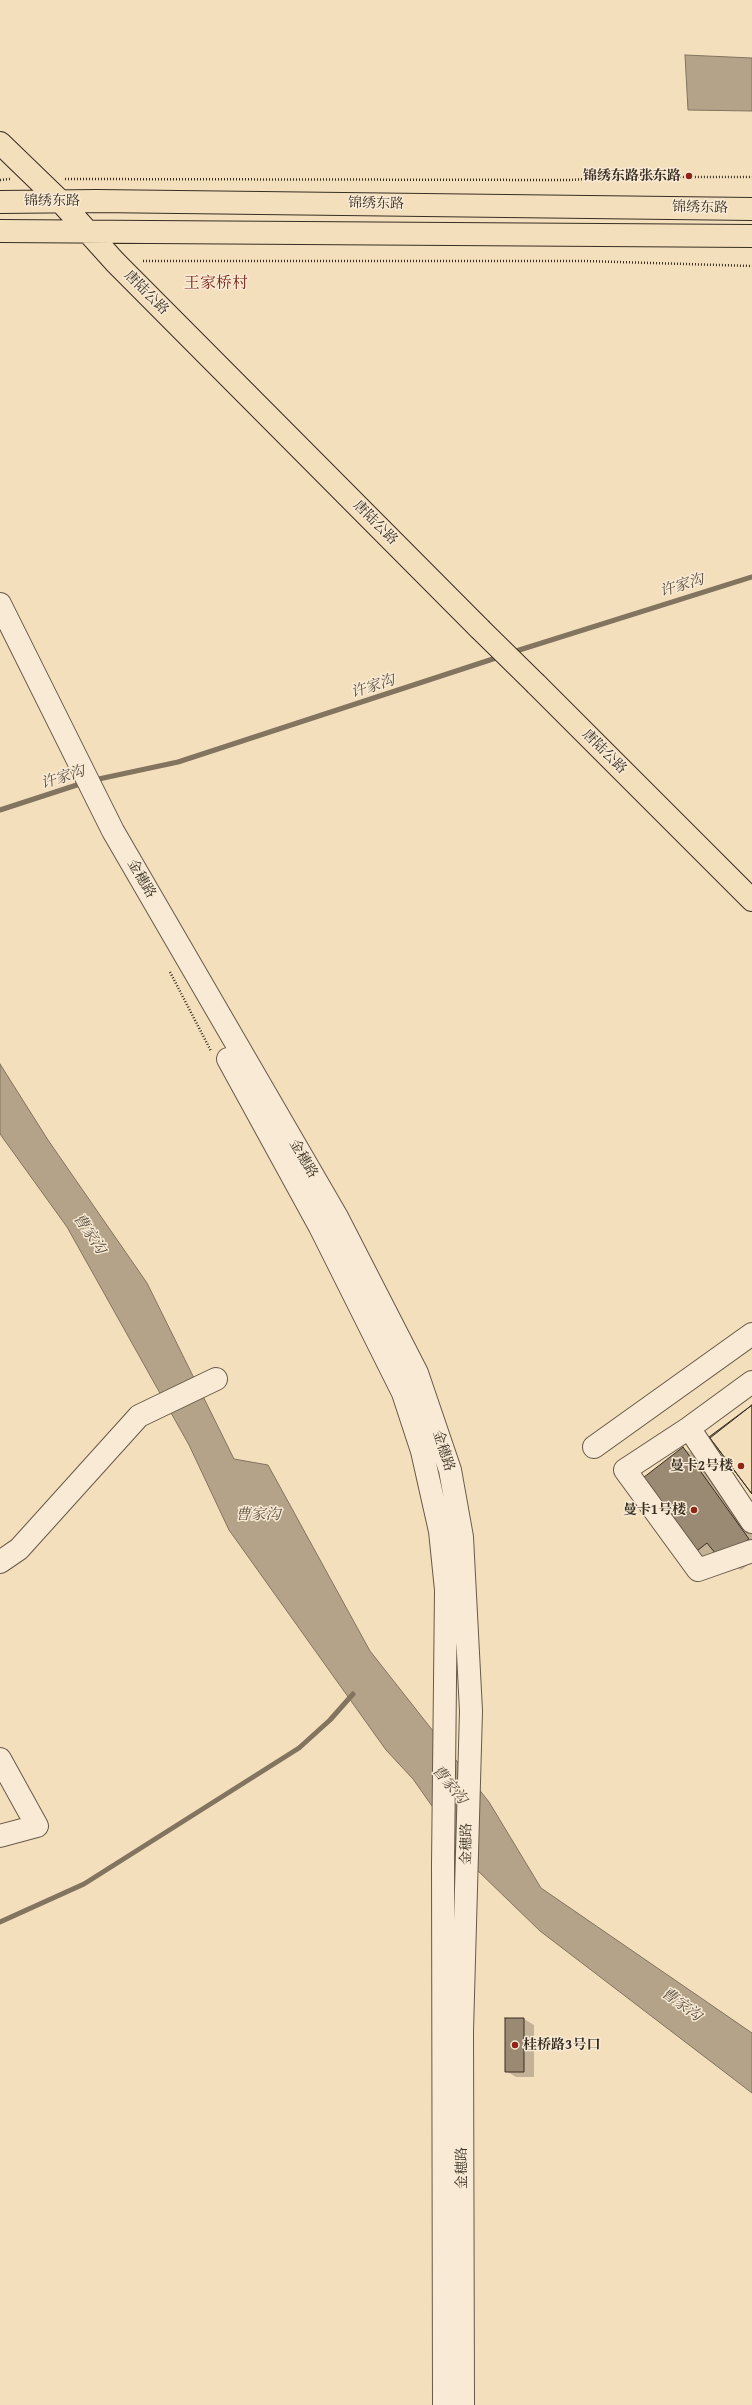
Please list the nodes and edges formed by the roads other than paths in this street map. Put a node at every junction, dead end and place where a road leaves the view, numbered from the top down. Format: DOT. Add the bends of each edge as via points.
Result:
graph roads {
  1 [pos="0,143"];
  2 [pos="60,201"];
  3 [pos="0,202"];
  4 [pos="752,209"];
  5 [pos="0,230"];
  6 [pos="88,231"];
  7 [pos="752,236"];
  8 [pos="0,604"];
  9 [pos="0,626"];
  10 [pos="75,763"];
  11 [pos="109,833"];
  12 [pos="752,900"];
  13 [pos="752,1334"];
  14 [pos="216,1380"];
  15 [pos="752,1382"];
  16 [pos="688,1428"];
  17 [pos="594,1447"];
  18 [pos="752,1522"];
  19 [pos="752,1551"];
  20 [pos="0,1562"];
  21 [pos="0,1758"];
  22 [pos="0,1836"];
  23 [pos="455,1936"];
  24 [pos="444,2405"];
  25 [pos="463,2405"];
  1 -- 2 [label="main road, 唐陆公路"];
  2 -- 3 [label="main road, 锦绣东路"];
  2 -- 4 [label="main road, 锦绣东路"];
  2 -- 6 [label="main road, 唐陆公路"];
  5 -- 6 [label="main road, 锦绣东路"];
  6 -- 7 [label="main road, 锦绣东路"];
  6 -- 12 [label="main road, 唐陆公路, bridge" via="115,262"];
  8 -- 10 [label="street, 金穗路"];
  9 -- 10 [label="street, 金穗路"];
  10 -- 11 [label="street, 金穗路"];
  11 -- 23 [label="street, 金穗路" via="320,1227 403,1393 422,1451 440,1531 446,1590 443,1864"];
  11 -- 23 [label="street, 金穗路" via="337,1217 417,1373 450,1470 462,1537 470,1711 467,1876"];
  13 -- 17 [label="street"];
  14 -- 20 [label="street" via="139,1416 19,1549"];
  15 -- 16 [label="street"];
  16 -- 18 [label="street"];
  16 -- 19 [label="street" via="625,1470 698,1570"];
  21 -- 22 [label="street" via="37,1826"];
  23 -- 24 [label="street, 金穗路"];
  23 -- 25 [label="street, 金穗路" via="462,2032"];
}
